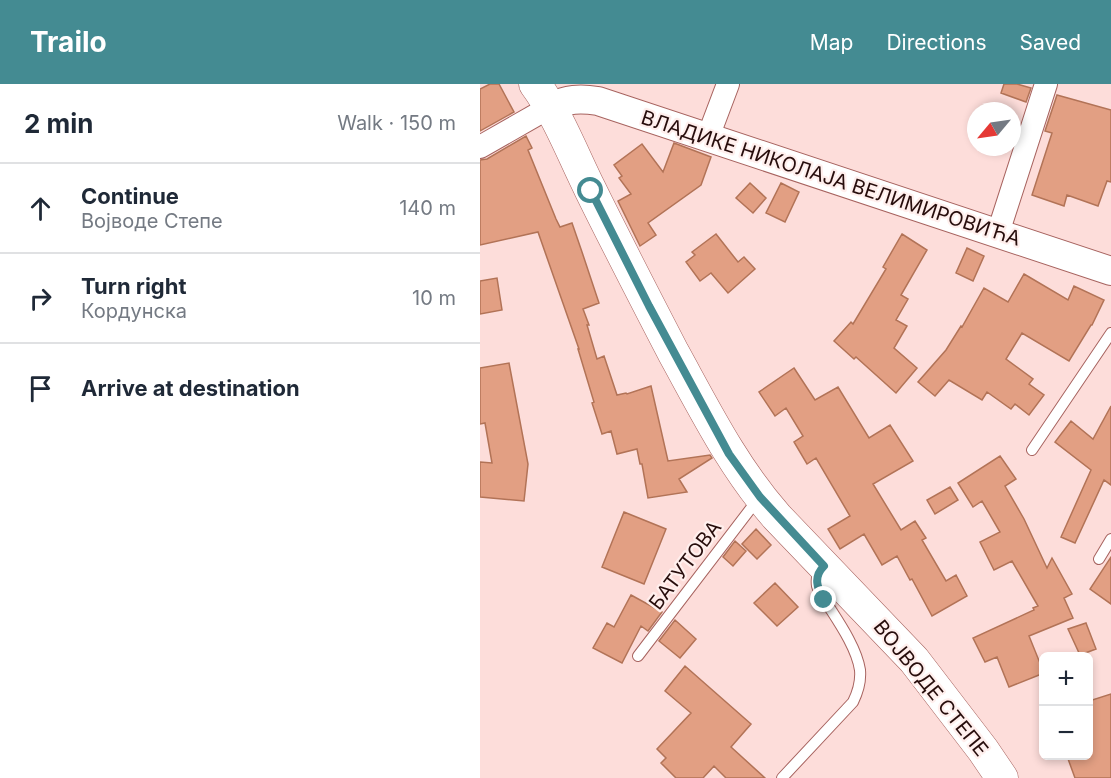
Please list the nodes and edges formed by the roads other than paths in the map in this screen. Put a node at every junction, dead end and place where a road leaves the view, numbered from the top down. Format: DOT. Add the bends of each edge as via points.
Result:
graph roads {
  1 [pos="729,84"];
  2 [pos="1046,84"];
  3 [pos="543,96"];
  4 [pos="708,137"];
  5 [pos="480,147"];
  6 [pos="998,233"];
  7 [pos="1111,271"];
  8 [pos="1111,333"];
  9 [pos="1032,450"];
  10 [pos="760,497"];
  11 [pos="1111,539"];
  12 [pos="1099,559"];
  13 [pos="824,566"];
  14 [pos="638,656"];
  15 [pos="783,778"];
  16 [pos="1002,778"];
  1 -- 4 [label="street"];
  2 -- 6 [label="street"];
  3 -- 4 [label="street, ВЛАДИКЕ НИКОЛАЈА ВЕЛИМИРОВИЋА" via="562,102 598,101"];
  3 -- 5 [label="street"];
  3 -- 10 [label="main road, ВОЈВОДЕ СТЕПЕ" via="700,402 729,454"];
  4 -- 6 [label="street, ВЛАДИКЕ НИКОЛАЈА ВЕЛИМИРОВИЋА"];
  6 -- 7 [label="street, ВЛАДИКЕ НИКОЛАЈА ВЕЛИМИРОВИЋА"];
  8 -- 9 [label="lane"];
  10 -- 13 [label="main road, ВОЈВОДЕ СТЕПЕ"];
  10 -- 14 [label="lane, БАТУТОВА"];
  11 -- 12 [label="lane"];
  13 -- 15 [label="lane" via="817,577 817,588 854,652 860,669 859,686 853,702"];
  13 -- 16 [label="main road, ВОЈВОДЕ СТЕПЕ" via="914,660"];
}
